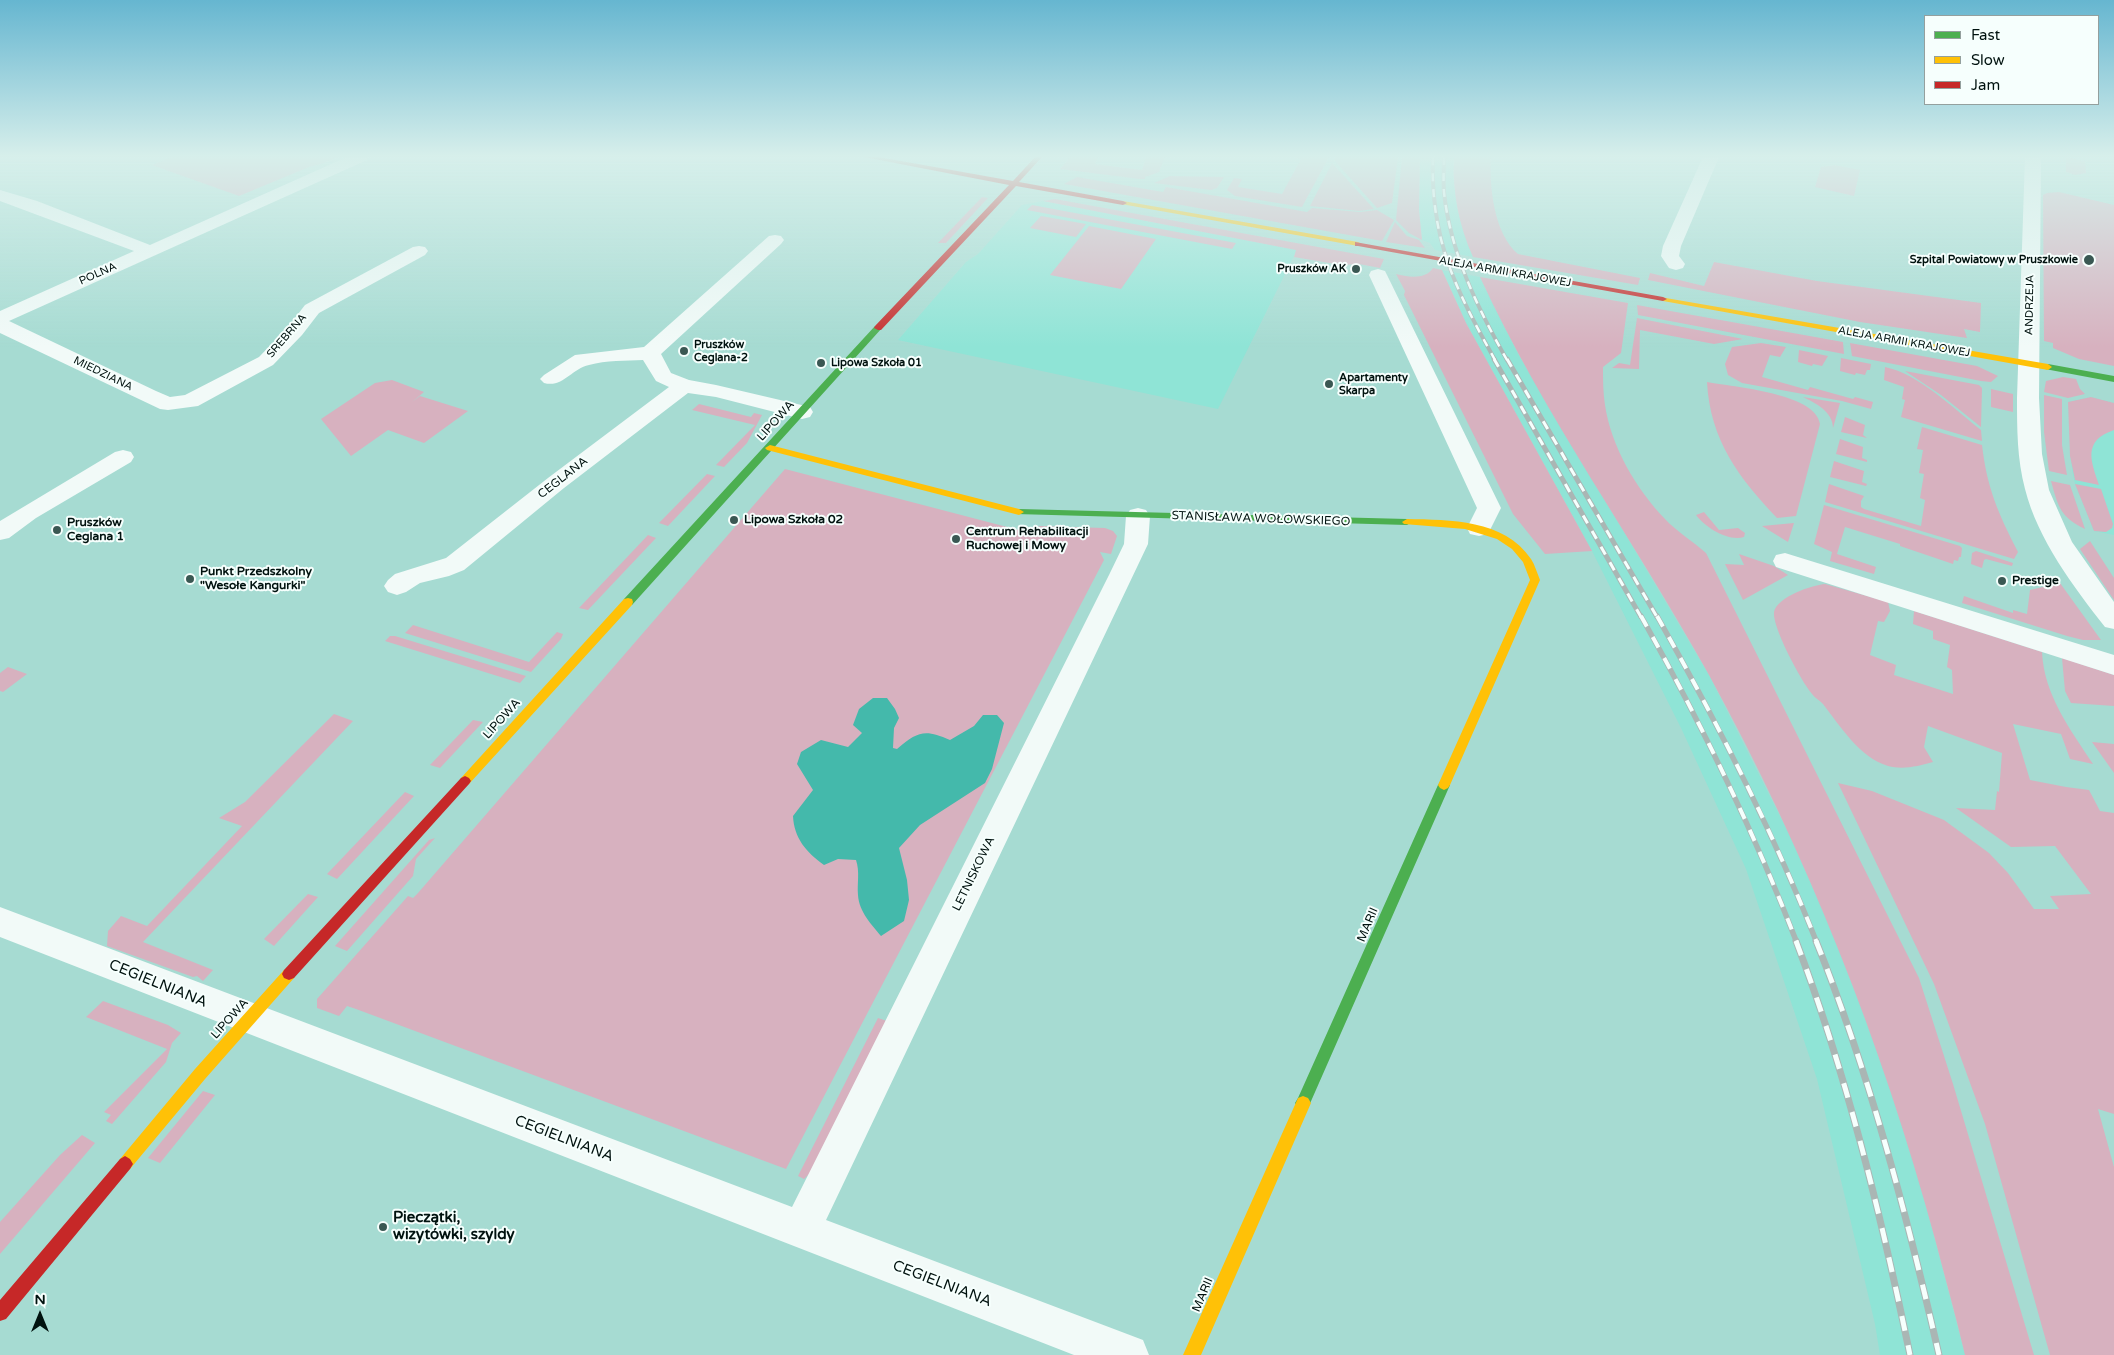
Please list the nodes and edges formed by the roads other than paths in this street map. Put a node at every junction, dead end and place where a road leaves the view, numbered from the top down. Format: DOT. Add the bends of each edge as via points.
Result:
graph roads {
  1 [pos="72,220"];
  2 [pos="219,220"];
  3 [pos="981,220"];
  4 [pos="1220,220"];
  5 [pos="1683,220"];
  6 [pos="2031,220"];
  7 [pos="775,240"];
  8 [pos="150,251"];
  9 [pos="419,251"];
  10 [pos="1676,264"];
  11 [pos="1378,275"];
  12 [pos="0,318"];
  13 [pos="0,325"];
  14 [pos="650,353"];
  15 [pos="2028,364"];
  16 [pos="551,379"];
  17 [pos="2114,379"];
  18 [pos="684,386"];
  19 [pos="208,392"];
  20 [pos="802,412"];
  21 [pos="770,448"];
  22 [pos="123,457"];
  23 [pos="1138,516"];
  24 [pos="1479,528"];
  25 [pos="0,532"];
  26 [pos="1785,561"];
  27 [pos="397,586"];
  28 [pos="2114,620"];
  29 [pos="2114,665"];
  30 [pos="0,922"];
  31 [pos="249,1018"];
  32 [pos="801,1230"];
  33 [pos="0,1313"];
  34 [pos="1128,1355"];
  35 [pos="1192,1355"];
  1 -- 8 [label="street"];
  2 -- 8 [label="street, POLNA"];
  3 -- 20 [label="street, LIPOWA"];
  4 -- 15 [label="street, ALEJA ARMII KRAJOWEJ"];
  5 -- 10 [label="street" via="1670,256"];
  6 -- 15 [label="street, ANDRZEJA"];
  7 -- 14 [label="street"];
  8 -- 12 [label="street, POLNA"];
  9 -- 19 [label="street, SREBRNA" via="312,308 295,331 266,360"];
  11 -- 24 [label="street" via="1489,508"];
  13 -- 19 [label="street, MIEDZIANA" via="168,404 190,401"];
  14 -- 16 [label="street" via="582,358"];
  14 -- 18 [label="street" via="663,377"];
  15 -- 17 [label="street, ALEJA ARMII KRAJOWEJ"];
  15 -- 28 [label="street, ANDRZEJA" via="2029,442 2037,491 2063,548"];
  18 -- 20 [label="street"];
  18 -- 27 [label="street, CEGLANA" via="455,564 412,575"];
  20 -- 21 [label="street, LIPOWA"];
  21 -- 23 [label="street, STANISŁAWA WOŁOWSKIEGO" via="1021,513"];
  21 -- 31 [label="street, LIPOWA"];
  22 -- 25 [label="street"];
  23 -- 24 [label="street, STANISŁAWA WOŁOWSKIEGO" via="1452,523"];
  23 -- 32 [label="street, LETNISKOWA" via="1136,544 1122,575"];
  24 -- 35 [label="street, MARII" via="1509,540 1519,548 1530,562 1535,580"];
  26 -- 29 [label="street"];
  30 -- 31 [label="street, CEGIELNIANA"];
  31 -- 32 [label="street, CEGIELNIANA"];
  31 -- 33 [label="street, LIPOWA"];
  32 -- 34 [label="street, CEGIELNIANA"];
}
